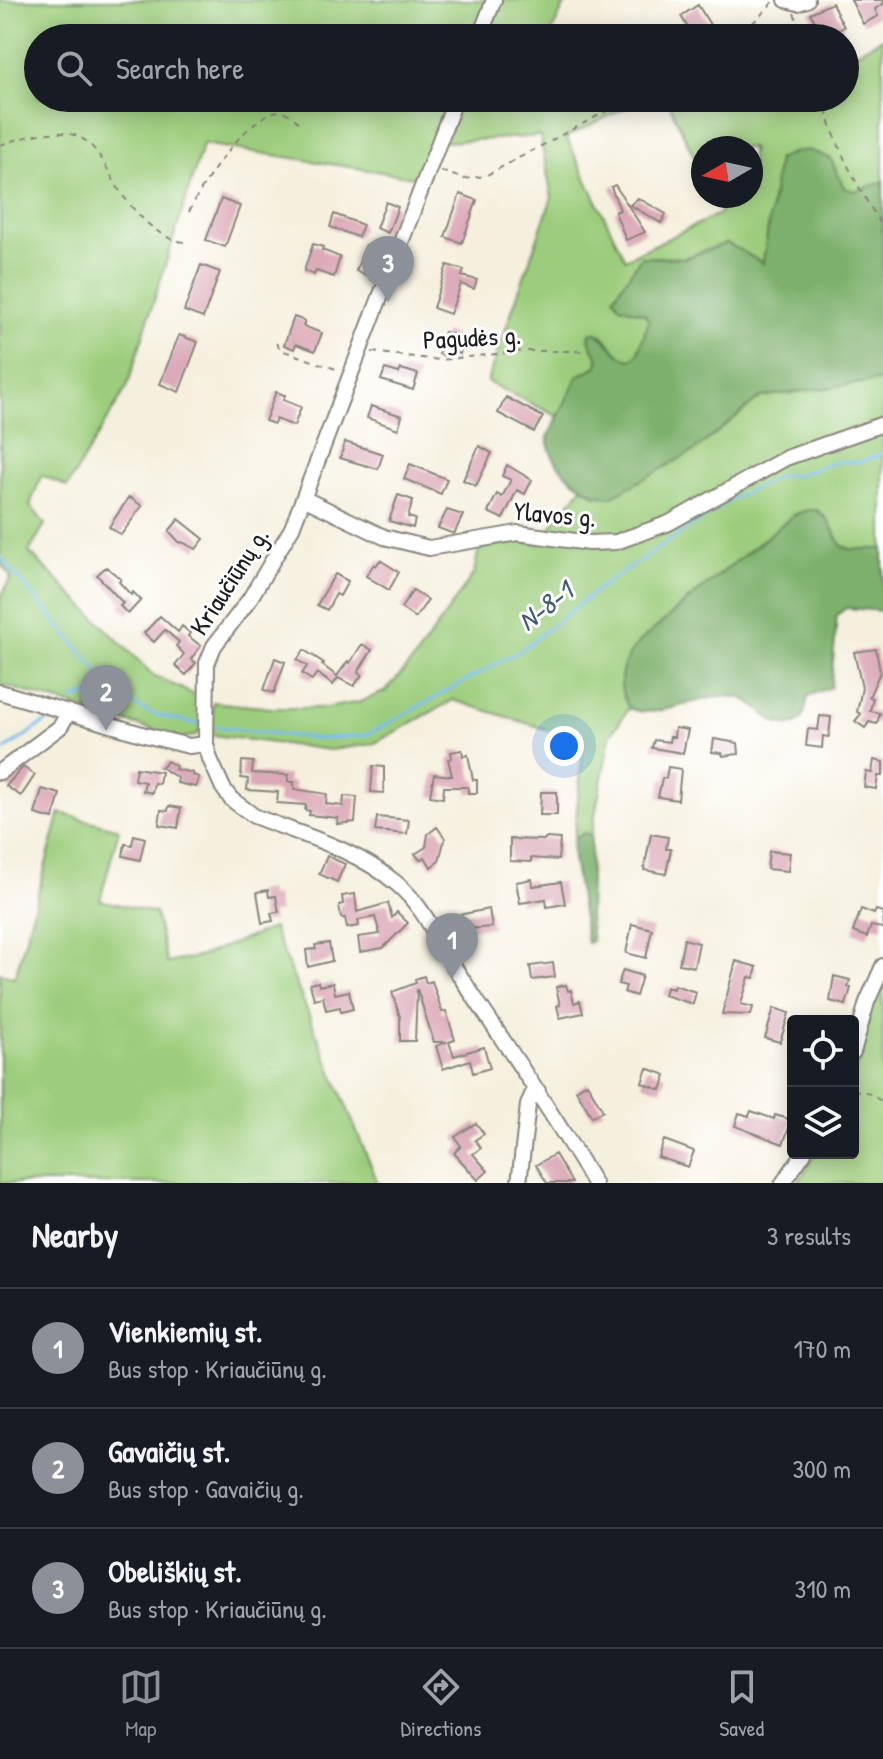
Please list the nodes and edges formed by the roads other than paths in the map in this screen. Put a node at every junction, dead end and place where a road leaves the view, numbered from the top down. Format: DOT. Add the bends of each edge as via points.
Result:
graph roads {
  1 [pos="494,0"];
  2 [pos="807,0"];
  3 [pos="783,1"];
  4 [pos="485,24"];
  5 [pos="450,112"];
  6 [pos="883,424"];
  7 [pos="305,499"];
  8 [pos="0,692"];
  9 [pos="69,712"];
  10 [pos="206,744"];
  11 [pos="0,772"];
  12 [pos="883,966"];
  13 [pos="859,1031"];
  14 [pos="538,1091"];
  15 [pos="800,1159"];
  16 [pos="519,1183"];
  17 [pos="594,1183"];
  18 [pos="783,1183"];
  1 -- 4 [label="street"];
  2 -- 3 [label="street"];
  5 -- 7 [label="street, Kriaučiūnų g."];
  6 -- 7 [label="street, Ylavos g." via="786,458 669,523 616,542 518,533 429,548 384,537"];
  7 -- 10 [label="street, Kriaučiūnų g." via="281,549 210,655"];
  8 -- 9 [label="street"];
  9 -- 10 [label="street" via="189,746"];
  9 -- 11 [label="street" via="60,727"];
  10 -- 14 [label="street, Kriaučiūnų g." via="223,788 243,809 339,846 398,884 428,919 455,969"];
  12 -- 13 [label="street"];
  14 -- 16 [label="street" via="528,1105"];
  14 -- 17 [label="street, Kriaučiūnų g."];
  15 -- 18 [label="street"];
}
